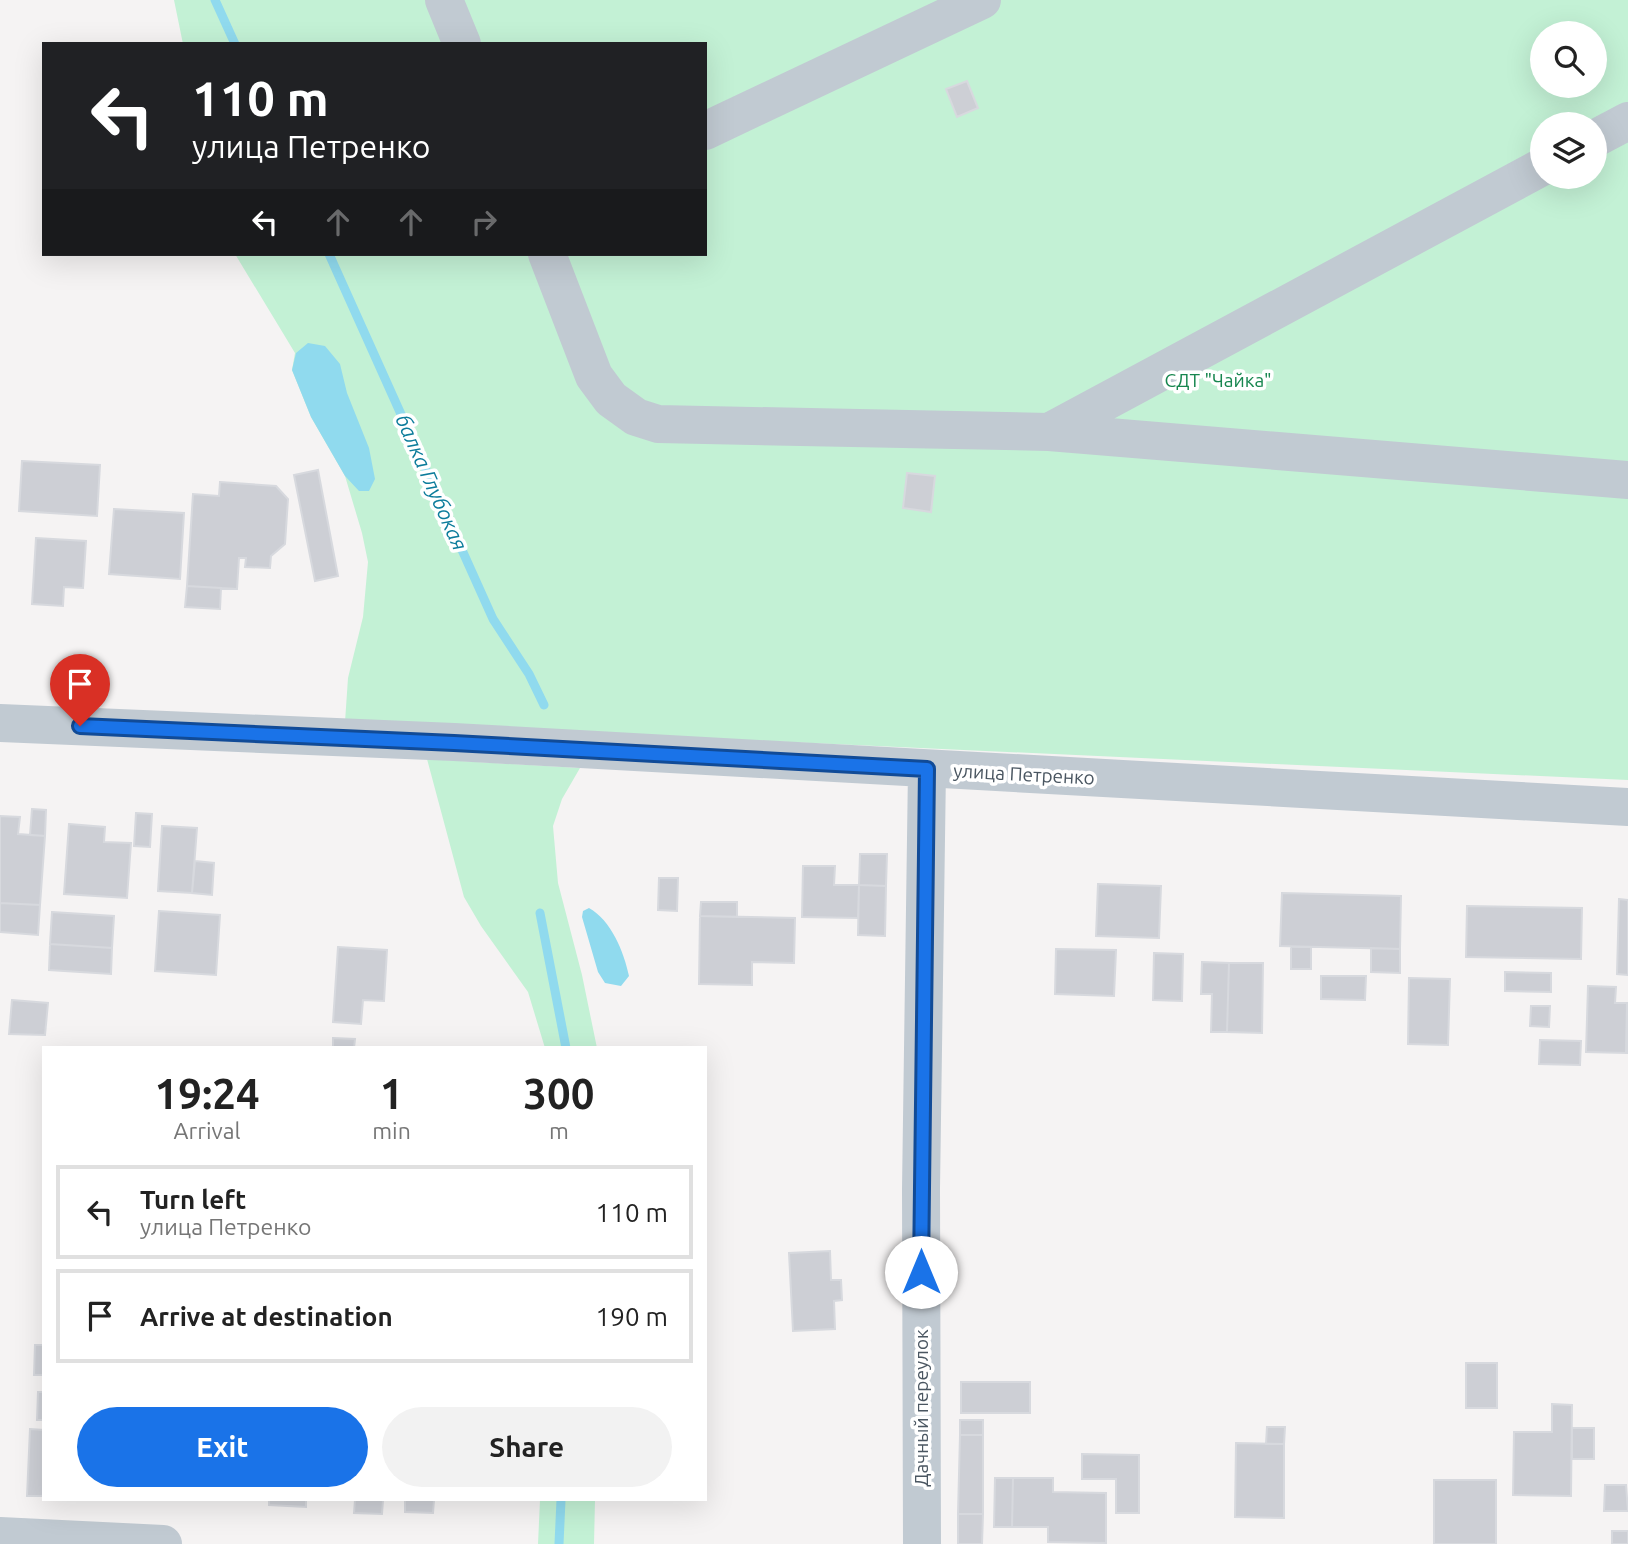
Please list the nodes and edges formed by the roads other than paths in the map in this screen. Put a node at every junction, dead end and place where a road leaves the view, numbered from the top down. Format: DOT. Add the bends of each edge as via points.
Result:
graph roads {
  1 [pos="444,0"];
  2 [pos="982,0"];
  3 [pos="461,42"];
  4 [pos="1628,121"];
  5 [pos="707,130"];
  6 [pos="1607,132"];
  7 [pos="1530,173"];
  8 [pos="548,256"];
  9 [pos="1049,432"];
  10 [pos="1628,480"];
  11 [pos="0,723"];
  12 [pos="927,769"];
  13 [pos="1628,807"];
  14 [pos="0,1536"];
  15 [pos="163,1544"];
  16 [pos="922,1544"];
  1 -- 3 [label="street"];
  2 -- 5 [label="street"];
  4 -- 6 [label="street"];
  7 -- 9 [label="street"];
  8 -- 9 [label="street" via="594,376 611,399 636,417 658,424"];
  9 -- 10 [label="street"];
  11 -- 12 [label="street, улица Петренко"];
  12 -- 13 [label="street, улица Петренко"];
  12 -- 16 [label="street, Дачный переулок" via="920,1189"];
  14 -- 15 [label="street"];
}
